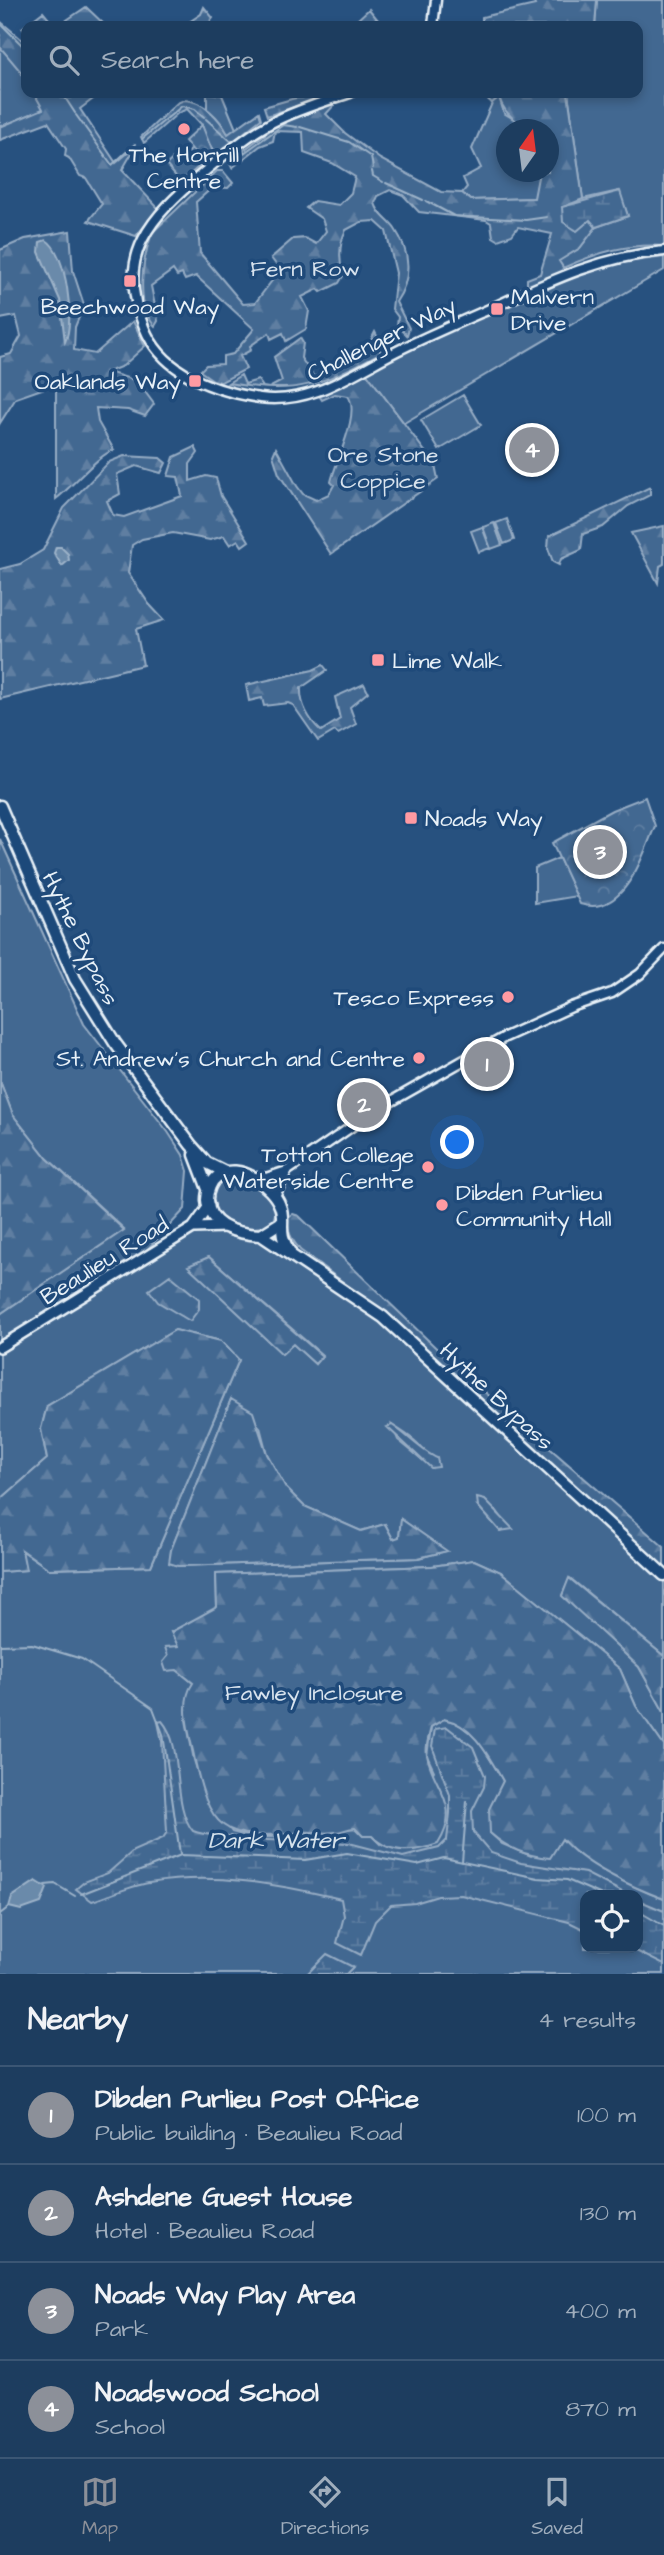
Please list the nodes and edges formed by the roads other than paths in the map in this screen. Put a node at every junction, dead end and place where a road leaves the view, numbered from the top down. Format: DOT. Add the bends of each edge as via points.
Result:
graph roads {
  1 [pos="436,0"];
  2 [pos="434,21"];
  3 [pos="337,98"];
  4 [pos="664,251"];
  5 [pos="0,806"];
  6 [pos="664,949"];
  7 [pos="191,1145"];
  8 [pos="287,1171"];
  9 [pos="225,1172"];
  10 [pos="253,1177"];
  11 [pos="208,1189"];
  12 [pos="275,1196"];
  13 [pos="209,1206"];
  14 [pos="280,1223"];
  15 [pos="225,1227"];
  16 [pos="193,1228"];
  17 [pos="261,1235"];
  18 [pos="294,1258"];
  19 [pos="0,1347"];
  20 [pos="664,1575"];
  1 -- 2 [label="street"];
  3 -- 4 [label="street, Challenger Way" via="268,124 201,175 150,223 141,243 135,269 136,302 151,342 177,369 214,388 281,400 309,396 398,350 571,272 630,254"];
  5 -- 7 [label="main road, Hythe Bypass" via="75,979 115,1043"];
  6 -- 8 [label="street" via="640,974 612,993 537,1021 454,1063"];
  7 -- 9 [label="main road, Hythe Bypass" via="207,1163"];
  7 -- 11 [label="main road, Hythe Bypass"];
  8 -- 10 [label="street"];
  8 -- 12 [label="street"];
  9 -- 10 [label="main road"];
  9 -- 11 [label="main road"];
  10 -- 12 [label="main road"];
  11 -- 13 [label="main road"];
  12 -- 14 [label="main road" via="281,1208"];
  13 -- 15 [label="main road"];
  13 -- 16 [label="main road, Beaulieu Road"];
  14 -- 17 [label="main road"];
  14 -- 18 [label="main road" via="283,1240"];
  15 -- 16 [label="main road, Beaulieu Road"];
  15 -- 17 [label="main road"];
  16 -- 19 [label="main road, Beaulieu Road"];
  17 -- 18 [label="main road, Hythe Bypass"];
  18 -- 20 [label="main road, Hythe Bypass" via="383,1317"];
}
